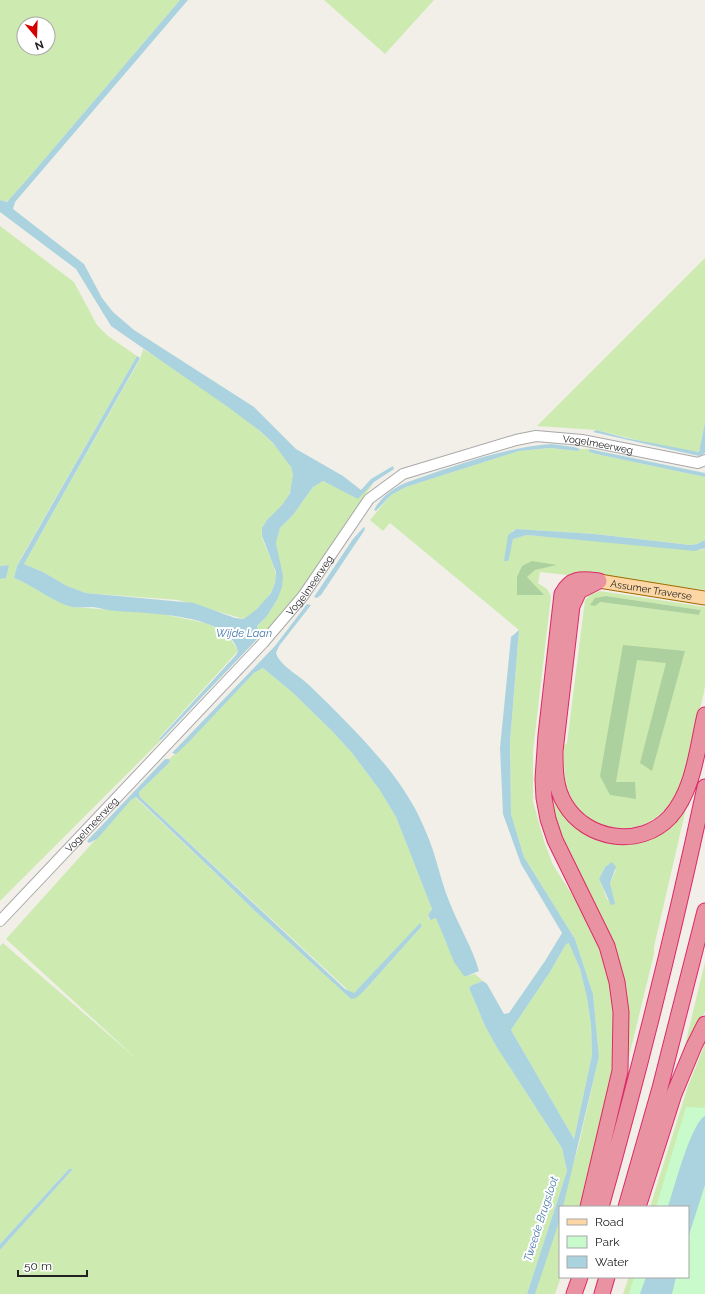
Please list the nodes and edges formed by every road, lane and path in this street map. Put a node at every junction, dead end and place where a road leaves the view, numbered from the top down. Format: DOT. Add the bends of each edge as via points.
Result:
graph roads {
  1 [pos="705,460"];
  2 [pos="598,581"];
  3 [pos="703,598"];
  4 [pos="705,715"];
  5 [pos="705,787"];
  6 [pos="705,912"];
  7 [pos="0,921"];
  8 [pos="705,1024"];
  9 [pos="588,1206"];
  10 [pos="601,1206"];
  11 [pos="626,1206"];
  12 [pos="638,1206"];
  13 [pos="580,1278"];
  14 [pos="574,1294"];
  1 -- 7 [label="street, Vogelmeerweg" via="698,463 582,440 536,436 403,474 370,499 303,596 263,644"];
  2 -- 3 [label="main road, Assumer Traverse"];
  2 -- 4 [label="highway" via="579,592 572,606 555,751 558,789 570,812 585,826 614,837 642,834 662,824 686,791"];
  2 -- 9 [label="highway" via="575,580 566,586 562,594 543,779 548,819 555,840 607,946 621,1012 620,1071"];
  5 -- 10 [label="highway" via="678,912 637,1078"];
  6 -- 11 [label="highway" via="660,1088"];
  8 -- 12 [label="highway" via="674,1094"];
  13 -- 14 [label="highway"];
}
